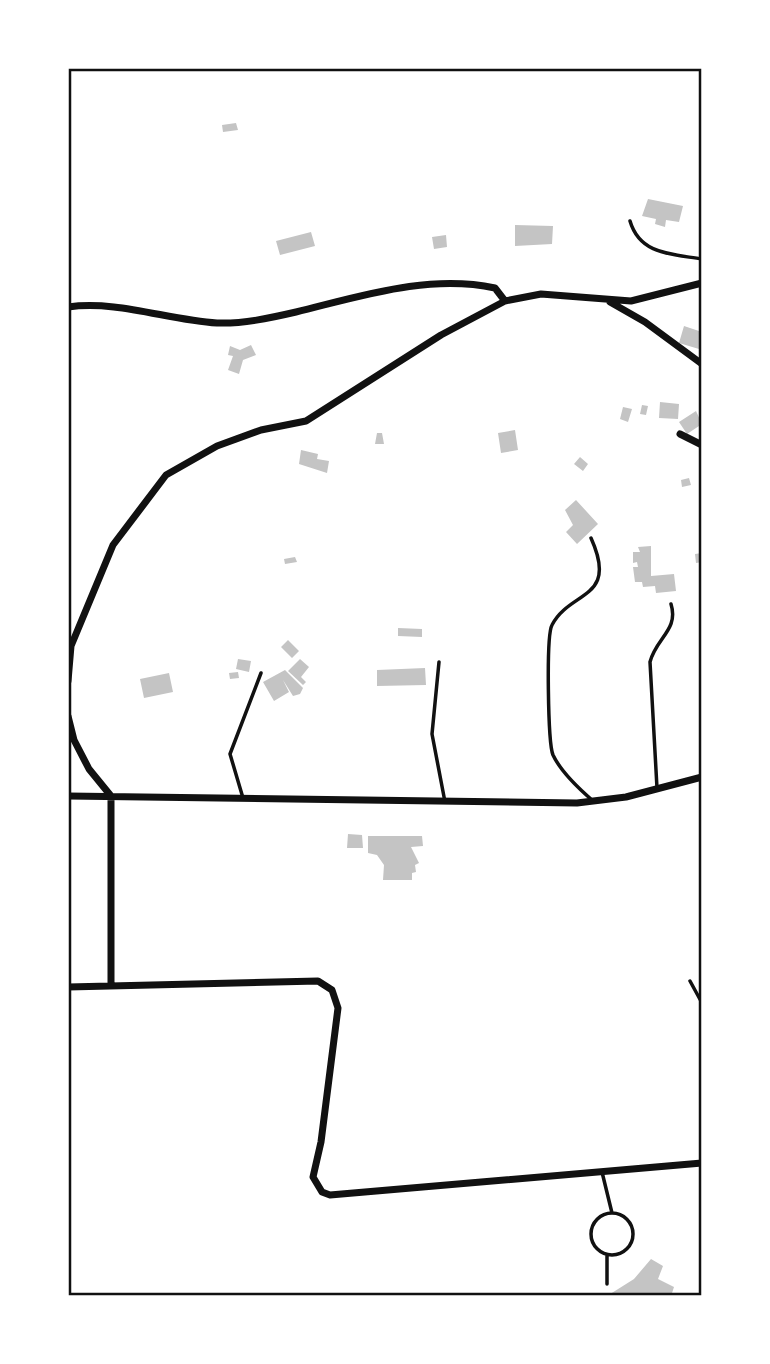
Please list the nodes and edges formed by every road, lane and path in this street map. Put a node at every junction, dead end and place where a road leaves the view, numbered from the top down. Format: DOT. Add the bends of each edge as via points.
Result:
graph roads {
  1 [pos="630,221"];
  2 [pos="702,258"];
  3 [pos="702,283"];
  4 [pos="606,300"];
  5 [pos="505,301"];
  6 [pos="68,307"];
  7 [pos="702,364"];
  8 [pos="680,434"];
  9 [pos="702,445"];
  10 [pos="591,538"];
  11 [pos="671,604"];
  12 [pos="439,662"];
  13 [pos="261,673"];
  14 [pos="68,681"];
  15 [pos="68,716"];
  16 [pos="702,777"];
  17 [pos="657,788"];
  18 [pos="68,796"];
  19 [pos="111,796"];
  20 [pos="243,798"];
  21 [pos="593,801"];
  22 [pos="445,803"];
  23 [pos="690,981"];
  24 [pos="111,985"];
  25 [pos="68,987"];
  26 [pos="702,1003"];
  27 [pos="702,1163"];
  28 [pos="602,1172"];
  29 [pos="612,1213"];
  30 [pos="607,1255"];
  31 [pos="607,1284"];
  1 -- 2 [label="lane" via="643,245 658,253"];
  3 -- 4 [label="street" via="631,301"];
  4 -- 5 [label="street" via="541,294"];
  4 -- 7 [label="street"];
  5 -- 6 [label="street" via="495,288 464,282 387,290 218,323 91,305"];
  5 -- 14 [label="street" via="440,335 306,421 261,430 217,446 166,475 113,545 71,646"];
  8 -- 9 [label="street"];
  10 -- 21 [label="lane" via="598,554 598,576 590,592 553,623 548,674 552,753 574,785"];
  11 -- 17 [label="lane" via="670,631 654,647 650,663"];
  12 -- 22 [label="lane" via="432,734"];
  13 -- 20 [label="lane" via="230,754"];
  15 -- 19 [label="street" via="89,769"];
  16 -- 17 [label="street"];
  17 -- 21 [label="street"];
  18 -- 19 [label="street"];
  19 -- 20 [label="street"];
  19 -- 24 [label="street"];
  20 -- 22 [label="street"];
  21 -- 22 [label="street"];
  23 -- 26 [label="lane"];
  24 -- 25 [label="street"];
  24 -- 28 [label="street" via="318,981 332,990 338,1008 313,1177 322,1192 330,1195"];
  27 -- 28 [label="street"];
  28 -- 29 [label="lane"];
  29 -- 30 [label="lane" via="593,1227 594,1244"];
  29 -- 30 [label="lane" via="628,1221 633,1237 624,1252"];
  30 -- 31 [label="lane"];
}
